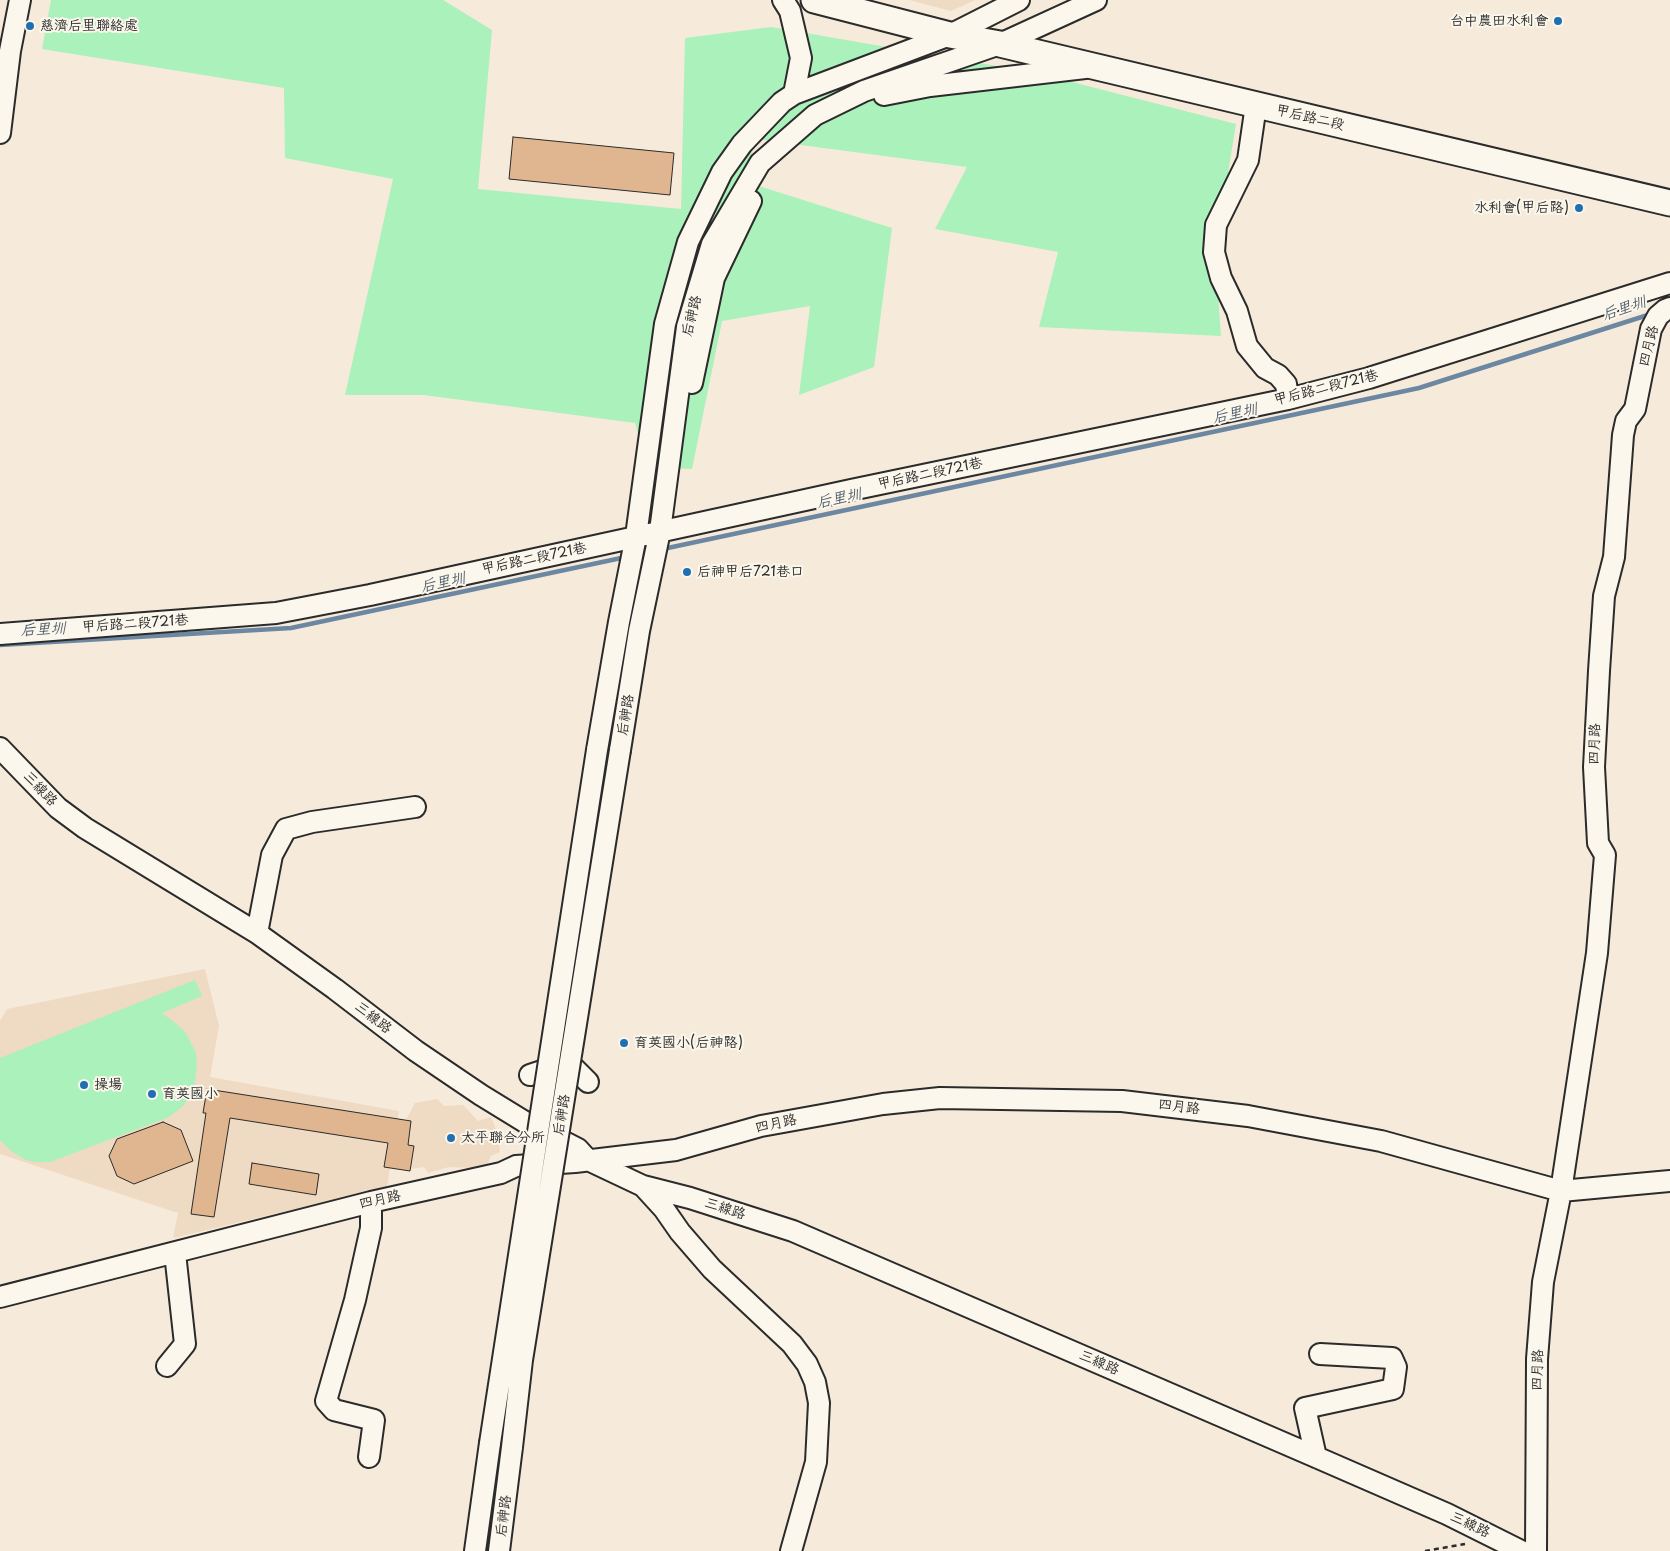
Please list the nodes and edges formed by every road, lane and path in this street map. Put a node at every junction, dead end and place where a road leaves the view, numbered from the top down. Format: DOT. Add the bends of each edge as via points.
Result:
graph roads {
  1 [pos="20,0"];
  2 [pos="783,0"];
  3 [pos="814,0"];
  4 [pos="1019,0"];
  5 [pos="1096,0"];
  6 [pos="950,35"];
  7 [pos="1000,44"];
  8 [pos="1092,67"];
  9 [pos="794,94"];
  10 [pos="840,103"];
  11 [pos="1256,106"];
  12 [pos="0,133"];
  13 [pos="1670,203"];
  14 [pos="1670,283"];
  15 [pos="1670,308"];
  16 [pos="1288,399"];
  17 [pos="660,531"];
  18 [pos="636,536"];
  19 [pos="0,634"];
  20 [pos="0,748"];
  21 [pos="415,807"];
  22 [pos="257,934"];
  23 [pos="530,1075"];
  24 [pos="588,1082"];
  25 [pos="588,1160"];
  26 [pos="1670,1181"];
  27 [pos="643,1186"];
  28 [pos="1561,1191"];
  29 [pos="371,1202"];
  30 [pos="175,1253"];
  31 [pos="0,1297"];
  32 [pos="1320,1354"];
  33 [pos="167,1366"];
  34 [pos="369,1457"];
  35 [pos="1316,1457"];
  36 [pos="1497,1538"];
  37 [pos="475,1551"];
  38 [pos="499,1551"];
  39 [pos="790,1551"];
  40 [pos="1425,1551"];
  41 [pos="1521,1551"];
  42 [pos="1536,1551"];
  1 -- 12 [label="street"];
  2 -- 9 [label="street" via="790,11 801,58"];
  3 -- 6 [label="main road, 甲后路二段"];
  4 -- 6 [label="street, 后神路"];
  5 -- 7 [label="street, 后神路"];
  6 -- 7 [label="main road, 甲后路二段"];
  6 -- 9 [label="street, 后神路"];
  7 -- 8 [label="main road, 甲后路二段"];
  7 -- 10 [label="street, 后神路" via="864,91"];
  8 -- 10 [label="street" via="930,86"];
  8 -- 11 [label="main road, 甲后路二段"];
  9 -- 18 [label="street, 后神路" via="782,102 722,172 688,242 665,324"];
  10 -- 17 [label="street, 后神路" via="815,115 760,163 712,244 687,327"];
  11 -- 13 [label="main road, 甲后路二段"];
  11 -- 16 [label="street" via="1248,160 1216,225 1214,252 1247,346 1265,368 1286,384"];
  14 -- 16 [label="street, 甲后路二段721巷" via="1384,374"];
  15 -- 28 [label="street, 四月路" via="1658,316 1651,329 1635,409 1626,421 1623,435 1614,557 1604,596 1598,671 1594,767 1598,843 1605,855 1597,953"];
  16 -- 17 [label="street, 甲后路二段721巷"];
  17 -- 18 [label="street, 甲后路二段721巷"];
  17 -- 38 [label="street, 后神路, bridge" via="639,631 524,1350"];
  18 -- 19 [label="street, 甲后路二段721巷" via="276,613"];
  18 -- 37 [label="street, 后神路, bridge" via="597,750 503,1350"];
  20 -- 22 [label="street, 三線路" via="58,808 85,828"];
  21 -- 22 [label="street" via="312,822 286,829 272,855"];
  22 -- 25 [label="street, 三線路" via="416,1051 525,1122 578,1149"];
  23 -- 24 [label="street" via="557,1066 575,1069"];
  25 -- 27 [label="street, 三線路"];
  25 -- 28 [label="street, 四月路" via="676,1150 762,1126 883,1104 940,1098 1122,1101 1248,1116 1381,1142"];
  25 -- 29 [label="street, 四月路" via="516,1166 501,1173"];
  26 -- 28 [label="street, 四月路"];
  27 -- 35 [label="street, 三線路" via="793,1231"];
  27 -- 39 [label="street" via="712,1269 792,1344 815,1382 819,1403 816,1462"];
  28 -- 42 [label="street, 四月路" via="1543,1282 1537,1359"];
  29 -- 30 [label="street, 四月路"];
  29 -- 34 [label="street" via="371,1228 356,1300 326,1401 334,1410 374,1420"];
  30 -- 31 [label="street, 四月路"];
  30 -- 33 [label="street" via="185,1344"];
  32 -- 35 [label="street" via="1392,1358 1396,1367 1393,1389 1305,1408"];
  35 -- 36 [label="street, 三線路"];
  36 -- 40 [label="path"];
  36 -- 41 [label="street, 三線路"];
}
